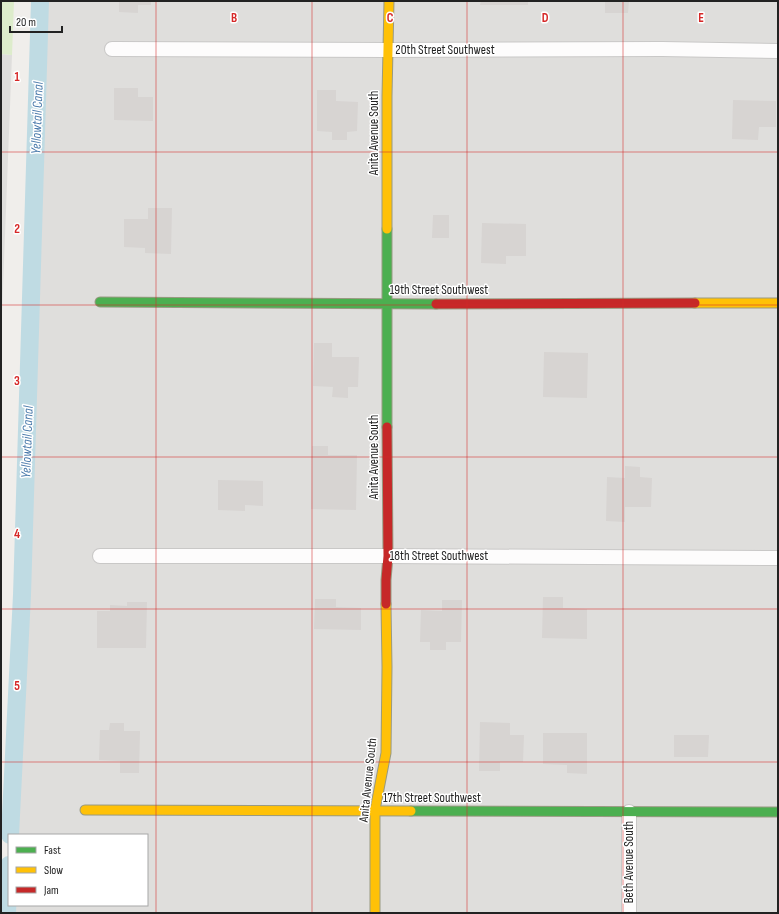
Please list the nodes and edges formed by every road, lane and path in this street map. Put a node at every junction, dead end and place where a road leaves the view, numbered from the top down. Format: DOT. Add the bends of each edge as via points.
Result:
graph roads {
  1 [pos="388,1"];
  2 [pos="112,49"];
  3 [pos="388,50"];
  4 [pos="778,51"];
  5 [pos="100,302"];
  6 [pos="778,303"];
  7 [pos="387,304"];
  8 [pos="100,556"];
  9 [pos="388,556"];
  10 [pos="778,558"];
  11 [pos="85,810"];
  12 [pos="375,810"];
  13 [pos="629,812"];
  14 [pos="778,812"];
  15 [pos="375,913"];
  16 [pos="628,913"];
  1 -- 3 [label="street, Anita Avenue South"];
  2 -- 3 [label="street, 20th Street Southwest"];
  3 -- 4 [label="street, 20th Street Southwest"];
  3 -- 7 [label="street, Anita Avenue South"];
  5 -- 7 [label="street, 19th Street Southwest"];
  6 -- 7 [label="street, 19th Street Southwest"];
  7 -- 9 [label="street, Anita Avenue South"];
  8 -- 9 [label="street, 18th Street Southwest"];
  9 -- 10 [label="street, 18th Street Southwest"];
  9 -- 12 [label="street, Anita Avenue South" via="386,753"];
  11 -- 12 [label="street, 17th Street Southwest"];
  12 -- 13 [label="street, 17th Street Southwest"];
  12 -- 15 [label="street, Anita Avenue South"];
  13 -- 14 [label="street, 17th Street Southwest"];
  13 -- 16 [label="street, Beth Avenue South"];
}
